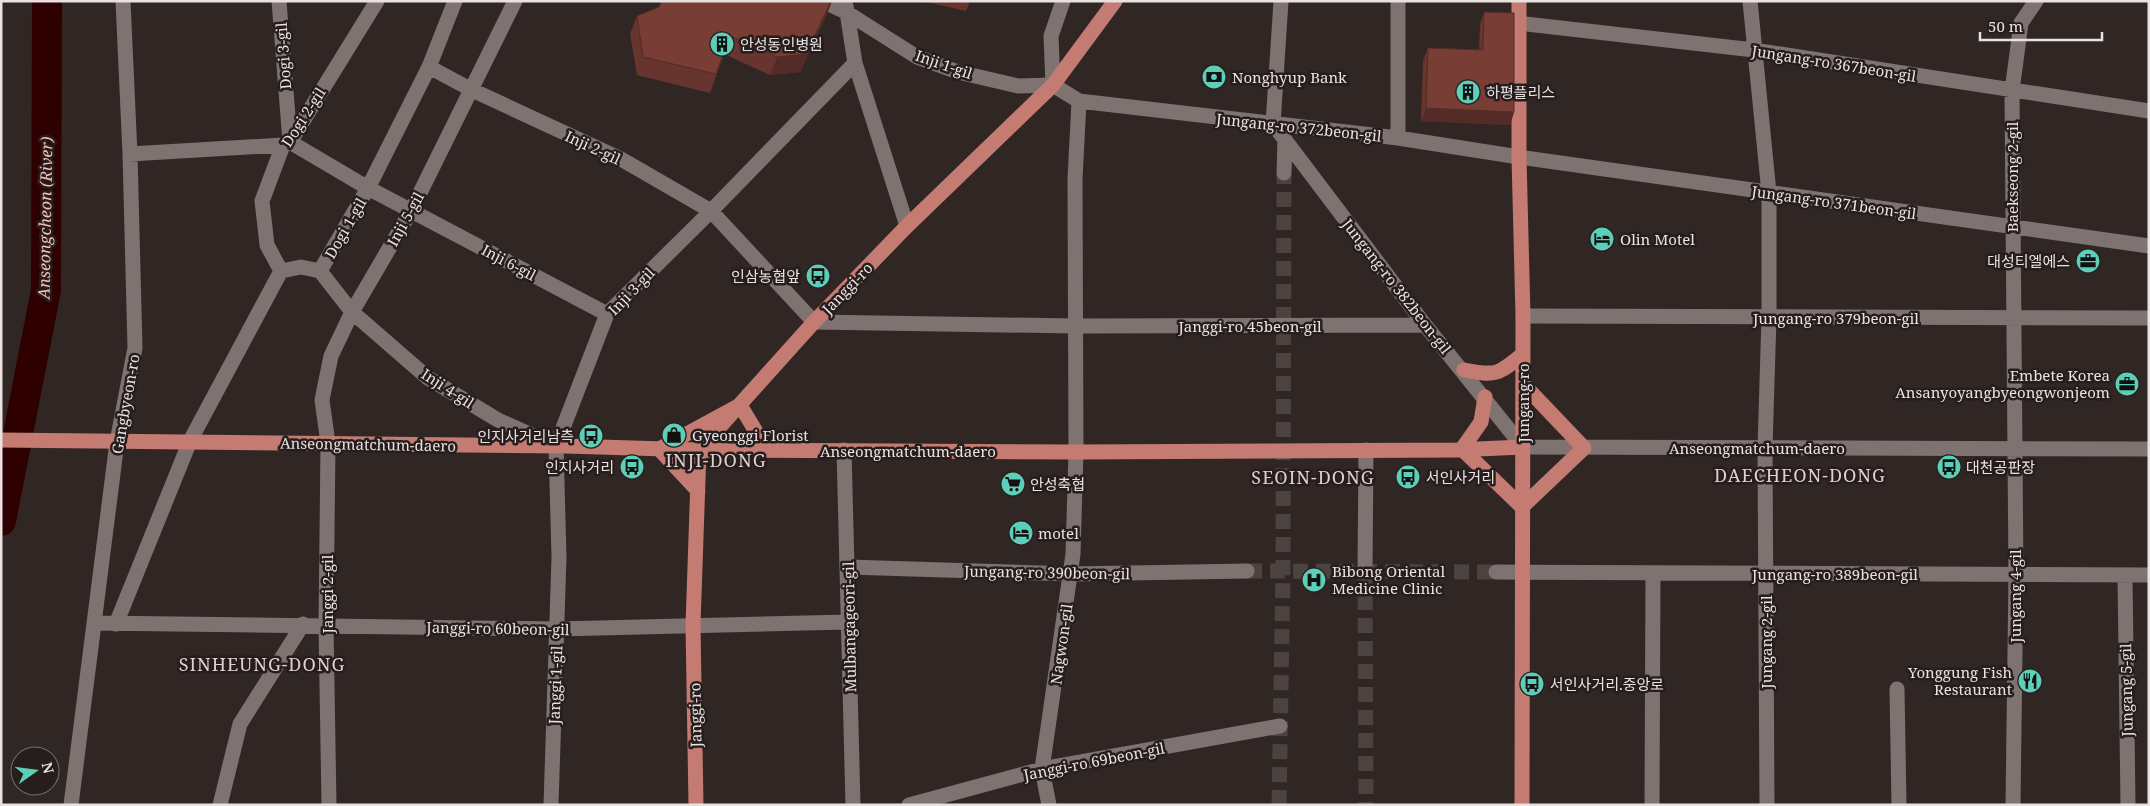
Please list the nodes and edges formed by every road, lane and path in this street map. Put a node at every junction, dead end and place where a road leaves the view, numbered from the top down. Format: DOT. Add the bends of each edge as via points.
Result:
graph roads {
  1 [pos="123,1"];
  2 [pos="279,1"];
  3 [pos="377,1"];
  4 [pos="455,1"];
  5 [pos="515,1"];
  6 [pos="822,1"];
  7 [pos="1063,1"];
  8 [pos="1115,1"];
  9 [pos="1281,1"];
  10 [pos="1398,1"];
  11 [pos="1519,1"];
  12 [pos="1750,1"];
  13 [pos="2036,1"];
  14 [pos="844,5"];
  15 [pos="1518,23"];
  16 [pos="1754,50"];
  17 [pos="855,63"];
  18 [pos="429,67"];
  19 [pos="1053,84"];
  20 [pos="472,90"];
  21 [pos="2012,91"];
  22 [pos="1079,101"];
  23 [pos="2149,111"];
  24 [pos="1274,124"];
  25 [pos="1398,138"];
  26 [pos="1285,140"];
  27 [pos="286,143"];
  28 [pos="130,154"];
  29 [pos="1518,157"];
  30 [pos="1284,173"];
  31 [pos="368,188"];
  32 [pos="1769,193"];
  33 [pos="411,211"];
  34 [pos="712,211"];
  35 [pos="907,226"];
  36 [pos="2012,227"];
  37 [pos="2149,246"];
  38 [pos="281,271"];
  39 [pos="320,271"];
  40 [pos="352,312"];
  41 [pos="607,314"];
  42 [pos="1523,316"];
  43 [pos="1769,318"];
  44 [pos="2014,318"];
  45 [pos="2149,318"];
  46 [pos="814,322"];
  47 [pos="1426,325"];
  48 [pos="1076,326"];
  49 [pos="1523,354"];
  50 [pos="1464,370"];
  51 [pos="1523,384"];
  52 [pos="1484,397"];
  53 [pos="740,404"];
  54 [pos="1,440"];
  55 [pos="190,441"];
  56 [pos="112,442"];
  57 [pos="328,443"];
  58 [pos="556,446"];
  59 [pos="1523,446"];
  60 [pos="2014,447"];
  61 [pos="1584,448"];
  62 [pos="1765,448"];
  63 [pos="659,449"];
  64 [pos="2149,449"];
  65 [pos="699,450"];
  66 [pos="767,450"];
  67 [pos="844,450"];
  68 [pos="1366,450"];
  69 [pos="1462,450"];
  70 [pos="1076,452"];
  71 [pos="698,491"];
  72 [pos="1522,508"];
  73 [pos="847,567"];
  74 [pos="1248,571"];
  75 [pos="1365,572"];
  76 [pos="1496,572"];
  77 [pos="1522,572"];
  78 [pos="1653,573"];
  79 [pos="1071,574"];
  80 [pos="1766,574"];
  81 [pos="2016,575"];
  82 [pos="2149,575"];
  83 [pos="2125,576"];
  84 [pos="849,622"];
  85 [pos="95,623"];
  86 [pos="116,624"];
  87 [pos="303,624"];
  88 [pos="693,624"];
  89 [pos="326,625"];
  90 [pos="557,629"];
  91 [pos="1897,689"];
  92 [pos="1280,726"];
  93 [pos="1042,769"];
  94 [pos="71,805"];
  95 [pos="220,805"];
  96 [pos="329,805"];
  97 [pos="551,805"];
  98 [pos="696,805"];
  99 [pos="853,805"];
  100 [pos="909,805"];
  101 [pos="1049,805"];
  102 [pos="1522,805"];
  103 [pos="1652,805"];
  104 [pos="1767,805"];
  105 [pos="1899,805"];
  106 [pos="2013,805"];
  107 [pos="2128,805"];
  1 -- 28 [label="street, Gangbyeon-ro"];
  2 -- 27 [label="street, Dogi 3-gil"];
  3 -- 27 [label="street, Dogi 2-gil"];
  4 -- 18 [label="street, Dogi 1-gil"];
  5 -- 20 [label="street, Inji 5-gil"];
  6 -- 14 [label="street, Inji 1-gil"];
  7 -- 19 [label="street" via="1051,36"];
  8 -- 19 [label="main road, Janggi-ro"];
  9 -- 24 [label="street"];
  10 -- 25 [label="street"];
  11 -- 15 [label="main road, Jungang-ro"];
  12 -- 16 [label="street, Jungang 2-gil"];
  13 -- 21 [label="street, Baekseong 2-gil" via="2021,24"];
  14 -- 17 [label="street"];
  14 -- 19 [label="street, Inji 1-gil" via="917,57 1018,86"];
  15 -- 16 [label="street, Jungang-ro 367beon-gil"];
  15 -- 29 [label="main road, Jungang-ro"];
  16 -- 21 [label="street, Jungang-ro 367beon-gil"];
  16 -- 32 [label="street, Jungang 2-gil"];
  17 -- 34 [label="street"];
  17 -- 35 [label="street"];
  18 -- 20 [label="street, Inji 2-gil"];
  18 -- 31 [label="street, Dogi 1-gil"];
  19 -- 22 [label="street, Jungang-ro 372beon-gil"];
  19 -- 35 [label="main road, Janggi-ro"];
  20 -- 33 [label="street, Inji 5-gil"];
  20 -- 34 [label="street, Inji 2-gil" via="621,159"];
  21 -- 23 [label="street, Jungang-ro 367beon-gil"];
  21 -- 36 [label="street, Baekseong 2-gil"];
  22 -- 24 [label="street, Jungang-ro 372beon-gil"];
  22 -- 48 [label="street" via="1075,179"];
  24 -- 25 [label="street, Jungang-ro 372beon-gil"];
  24 -- 26 [label="street, Jungang-ro 382beon-gil"];
  25 -- 29 [label="street, Jungang-ro 372beon-gil"];
  26 -- 30 [label="street"];
  26 -- 47 [label="street, Jungang-ro 382beon-gil"];
  27 -- 28 [label="street"];
  27 -- 31 [label="street, Inji 6-gil"];
  27 -- 38 [label="street, Dogi 2-gil" via="262,202 267,245"];
  28 -- 56 [label="street, Gangbyeon-ro" via="135,348"];
  29 -- 32 [label="street, Jungang-ro 371beon-gil"];
  29 -- 42 [label="main road, Jungang-ro"];
  31 -- 33 [label="street, Inji 6-gil"];
  31 -- 39 [label="street, Dogi 1-gil"];
  32 -- 36 [label="street, Jungang-ro 371beon-gil"];
  32 -- 43 [label="street, Jungang 2-gil"];
  33 -- 40 [label="street, Inji 5-gil"];
  33 -- 41 [label="street, Inji 6-gil"];
  34 -- 41 [label="street, Inji 3-gil"];
  34 -- 46 [label="street, Inji 2-gil"];
  35 -- 46 [label="main road, Janggi-ro"];
  36 -- 37 [label="street, Jungang-ro 371beon-gil"];
  36 -- 44 [label="street, Baekseong 2-gil"];
  38 -- 39 [label="street, Dogi 1-gil" via="301,267"];
  38 -- 55 [label="street"];
  39 -- 40 [label="street, Inji 4-gil"];
  40 -- 57 [label="street, Inji 5-gil" via="331,356 322,400"];
  40 -- 58 [label="street, Inji 4-gil" via="428,378 498,420"];
  41 -- 58 [label="street, Inji 3-gil"];
  42 -- 43 [label="street, Jungang-ro 379beon-gil"];
  42 -- 49 [label="main road, Jungang-ro"];
  43 -- 44 [label="street, Jungang-ro 379beon-gil"];
  43 -- 62 [label="street, Jungang 2-gil"];
  44 -- 45 [label="street, Jungang-ro 379beon-gil"];
  44 -- 60 [label="street, Baekseong 2-gil"];
  46 -- 48 [label="street, Janggi-ro 45beon-gil"];
  46 -- 53 [label="main road, Janggi-ro"];
  47 -- 48 [label="street, Janggi-ro 45beon-gil"];
  47 -- 50 [label="street, Jungang-ro 382beon-gil"];
  48 -- 70 [label="street"];
  49 -- 50 [label="main road" via="1505,369 1492,374"];
  49 -- 51 [label="main road, Jungang-ro"];
  50 -- 52 [label="street, Jungang-ro 382beon-gil"];
  51 -- 59 [label="main road, Jungang-ro"];
  51 -- 61 [label="main road"];
  52 -- 59 [label="street, Jungang-ro 382beon-gil"];
  52 -- 69 [label="main road" via="1481,422"];
  53 -- 63 [label="main road"];
  53 -- 65 [label="main road, Janggi-ro"];
  53 -- 66 [label="main road"];
  54 -- 56 [label="main road, Anseongmatchum-daero"];
  55 -- 56 [label="main road, Anseongmatchum-daero"];
  55 -- 57 [label="main road, Anseongmatchum-daero"];
  55 -- 86 [label="street"];
  56 -- 85 [label="street, Gangbyeon-ro"];
  57 -- 58 [label="main road, Anseongmatchum-daero"];
  57 -- 89 [label="street, Janggi 2-gil"];
  58 -- 63 [label="main road, Anseongmatchum-daero"];
  58 -- 90 [label="street, Janggi 1-gil"];
  59 -- 61 [label="street, Anseongmatchum-daero"];
  59 -- 69 [label="main road, Anseongmatchum-daero"];
  59 -- 72 [label="main road, Jungang-ro"];
  60 -- 62 [label="street, Anseongmatchum-daero"];
  60 -- 64 [label="street, Anseongmatchum-daero"];
  60 -- 81 [label="street, Jungang 4-gil"];
  61 -- 62 [label="street, Anseongmatchum-daero"];
  61 -- 72 [label="main road"];
  62 -- 80 [label="street, Jungang 2-gil"];
  63 -- 65 [label="main road, Anseongmatchum-daero"];
  63 -- 71 [label="main road"];
  65 -- 66 [label="main road, Anseongmatchum-daero"];
  65 -- 71 [label="main road, Janggi-ro"];
  66 -- 67 [label="main road, Anseongmatchum-daero"];
  67 -- 70 [label="main road, Anseongmatchum-daero"];
  67 -- 73 [label="street, Mulbangageori-gil"];
  68 -- 69 [label="main road, Anseongmatchum-daero"];
  68 -- 70 [label="main road, Anseongmatchum-daero"];
  68 -- 75 [label="street"];
  69 -- 72 [label="main road"];
  70 -- 79 [label="street, Nagwon-gil"];
  71 -- 88 [label="main road, Janggi-ro"];
  72 -- 77 [label="main road, Jungang-ro"];
  73 -- 79 [label="street, Jungang-ro 390beon-gil"];
  73 -- 84 [label="street, Mulbangageori-gil"];
  74 -- 79 [label="street, Jungang-ro 390beon-gil"];
  76 -- 77 [label="street"];
  77 -- 78 [label="street, Jungang-ro 389beon-gil"];
  77 -- 102 [label="main road, Jungang-ro"];
  78 -- 80 [label="street, Jungang-ro 389beon-gil"];
  78 -- 103 [label="street"];
  79 -- 93 [label="street, Nagwon-gil"];
  80 -- 81 [label="street, Jungang-ro 389beon-gil"];
  80 -- 104 [label="street, Jungang 2-gil"];
  81 -- 83 [label="street, Jungang-ro 389beon-gil"];
  81 -- 106 [label="street, Jungang 4-gil"];
  82 -- 83 [label="street, Jungang-ro 389beon-gil"];
  83 -- 107 [label="street, Jungang 5-gil"];
  84 -- 88 [label="street"];
  84 -- 99 [label="street, Mulbangageori-gil"];
  85 -- 86 [label="street, Janggi-ro 60beon-gil"];
  85 -- 94 [label="street, Gangbyeon-ro"];
  86 -- 87 [label="street, Janggi-ro 60beon-gil"];
  87 -- 89 [label="street, Janggi-ro 60beon-gil"];
  87 -- 95 [label="street" via="240,724"];
  88 -- 90 [label="street, Janggi-ro 60beon-gil"];
  88 -- 98 [label="main road, Janggi-ro"];
  89 -- 90 [label="street, Janggi-ro 60beon-gil"];
  89 -- 96 [label="street, Janggi 2-gil"];
  90 -- 97 [label="street, Janggi 1-gil"];
  91 -- 105 [label="street"];
  92 -- 93 [label="street, Janggi-ro 69beon-gil"];
  93 -- 100 [label="street, Janggi-ro 69beon-gil"];
  93 -- 101 [label="street, Nagwon-gil"];
}
